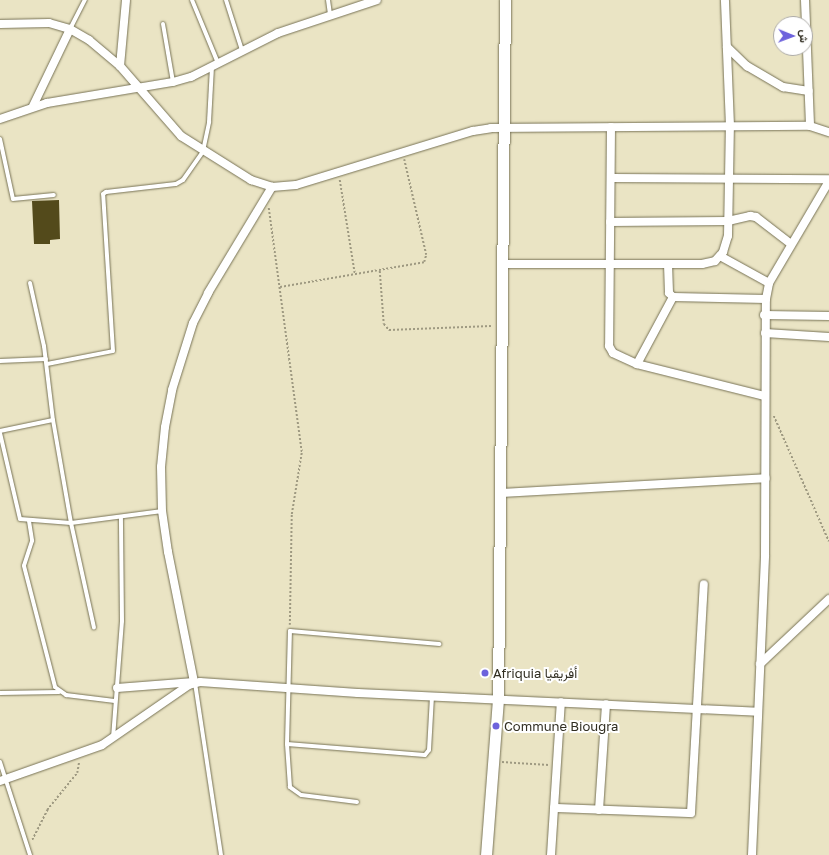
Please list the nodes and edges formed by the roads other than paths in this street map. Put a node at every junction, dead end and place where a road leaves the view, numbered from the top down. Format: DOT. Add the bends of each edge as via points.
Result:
graph roads {
  1 [pos="85,0"];
  2 [pos="126,0"];
  3 [pos="192,0"];
  4 [pos="226,0"];
  5 [pos="328,0"];
  6 [pos="377,0"];
  7 [pos="505,0"];
  8 [pos="726,0"];
  9 [pos="805,0"];
  10 [pos="330,15"];
  11 [pos="0,24"];
  12 [pos="163,24"];
  13 [pos="70,29"];
  14 [pos="727,47"];
  15 [pos="242,50"];
  16 [pos="215,64"];
  17 [pos="120,66"];
  18 [pos="173,82"];
  19 [pos="138,88"];
  20 [pos="809,91"];
  21 [pos="33,106"];
  22 [pos="0,118"];
  23 [pos="730,126"];
  24 [pos="810,126"];
  25 [pos="611,127"];
  26 [pos="503,128"];
  27 [pos="829,132"];
  28 [pos="0,139"];
  29 [pos="204,151"];
  30 [pos="612,178"];
  31 [pos="728,178"];
  32 [pos="829,180"];
  33 [pos="269,191"];
  34 [pos="54,195"];
  35 [pos="728,221"];
  36 [pos="610,222"];
  37 [pos="791,244"];
  38 [pos="720,256"];
  39 [pos="501,264"];
  40 [pos="608,264"];
  41 [pos="668,264"];
  42 [pos="769,283"];
  43 [pos="30,284"];
  44 [pos="673,297"];
  45 [pos="766,299"];
  46 [pos="764,314"];
  47 [pos="829,316"];
  48 [pos="765,333"];
  49 [pos="829,337"];
  50 [pos="46,358"];
  51 [pos="0,361"];
  52 [pos="47,364"];
  53 [pos="637,364"];
  54 [pos="764,396"];
  55 [pos="53,420"];
  56 [pos="0,432"];
  57 [pos="766,478"];
  58 [pos="501,493"];
  59 [pos="162,511"];
  60 [pos="121,517"];
  61 [pos="29,521"];
  62 [pos="72,523"];
  63 [pos="704,584"];
  64 [pos="829,599"];
  65 [pos="94,628"];
  66 [pos="438,644"];
  67 [pos="760,664"];
  68 [pos="194,682"];
  69 [pos="117,688"];
  70 [pos="287,688"];
  71 [pos="59,692"];
  72 [pos="0,693"];
  73 [pos="432,696"];
  74 [pos="498,699"];
  75 [pos="115,701"];
  76 [pos="561,702"];
  77 [pos="606,704"];
  78 [pos="698,708"];
  79 [pos="758,712"];
  80 [pos="113,739"];
  81 [pos="286,744"];
  82 [pos="0,762"];
  83 [pos="3,780"];
  84 [pos="357,802"];
  85 [pos="554,808"];
  86 [pos="599,810"];
  87 [pos="29,853"];
  88 [pos="221,855"];
  89 [pos="486,855"];
  90 [pos="551,855"];
  91 [pos="752,855"];
  1 -- 13 [label="lane"];
  2 -- 17 [label="street"];
  3 -- 16 [label="lane"];
  4 -- 15 [label="lane"];
  5 -- 10 [label="lane"];
  6 -- 10 [label="street"];
  7 -- 26 [label="main road"];
  8 -- 14 [label="street"];
  9 -- 20 [label="street"];
  10 -- 15 [label="street"];
  11 -- 13 [label="street" via="49,23"];
  12 -- 18 [label="lane"];
  13 -- 17 [label="street" via="89,40"];
  13 -- 21 [label="street"];
  14 -- 20 [label="street" via="747,66 783,87"];
  14 -- 23 [label="street"];
  15 -- 16 [label="street"];
  16 -- 18 [label="street"];
  16 -- 29 [label="lane"];
  17 -- 19 [label="street"];
  18 -- 19 [label="street"];
  19 -- 21 [label="street"];
  19 -- 29 [label="street" via="169,125"];
  20 -- 24 [label="street"];
  21 -- 22 [label="street"];
  23 -- 24 [label="street"];
  23 -- 25 [label="street"];
  23 -- 31 [label="street"];
  24 -- 27 [label="street"];
  25 -- 26 [label="street"];
  25 -- 30 [label="street"];
  26 -- 33 [label="street" via="473,131"];
  26 -- 39 [label="main road"];
  28 -- 34 [label="lane" via="13,198"];
  29 -- 33 [label="street"];
  29 -- 52 [label="lane" via="179,183 104,193 113,351"];
  30 -- 31 [label="street"];
  30 -- 36 [label="street"];
  31 -- 32 [label="street"];
  31 -- 35 [label="street"];
  32 -- 37 [label="street"];
  33 -- 59 [label="street" via="208,293 183,351 166,427 161,467"];
  35 -- 36 [label="street"];
  35 -- 37 [label="street" via="756,217"];
  35 -- 38 [label="street" via="728,236"];
  36 -- 40 [label="street"];
  37 -- 42 [label="street"];
  38 -- 41 [label="street" via="716,261 702,264"];
  38 -- 42 [label="street"];
  39 -- 40 [label="street"];
  39 -- 58 [label="main road"];
  40 -- 41 [label="street"];
  40 -- 53 [label="street" via="609,346 613,353"];
  41 -- 44 [label="street" via="669,293"];
  42 -- 45 [label="street"];
  43 -- 50 [label="lane"];
  44 -- 45 [label="street"];
  44 -- 53 [label="street"];
  45 -- 46 [label="street"];
  46 -- 47 [label="street"];
  46 -- 48 [label="street"];
  48 -- 49 [label="street"];
  48 -- 54 [label="street"];
  50 -- 51 [label="lane"];
  50 -- 52 [label="lane"];
  52 -- 55 [label="lane"];
  53 -- 54 [label="street"];
  54 -- 57 [label="street"];
  55 -- 56 [label="lane"];
  55 -- 62 [label="lane"];
  56 -- 61 [label="lane" via="19,517"];
  57 -- 58 [label="street"];
  57 -- 67 [label="street"];
  58 -- 74 [label="main road"];
  59 -- 60 [label="lane"];
  59 -- 68 [label="street"];
  60 -- 62 [label="lane"];
  60 -- 69 [label="lane" via="122,606"];
  61 -- 62 [label="lane"];
  61 -- 71 [label="lane" via="32,541 25,570 55,687"];
  62 -- 65 [label="lane"];
  63 -- 78 [label="street"];
  64 -- 67 [label="street"];
  66 -- 70 [label="lane" via="290,631"];
  67 -- 79 [label="street"];
  68 -- 69 [label="street"];
  68 -- 70 [label="street"];
  68 -- 80 [label="street"];
  68 -- 88 [label="lane"];
  69 -- 75 [label="lane"];
  70 -- 73 [label="street"];
  70 -- 81 [label="lane"];
  71 -- 72 [label="lane"];
  71 -- 75 [label="lane"];
  73 -- 74 [label="street"];
  73 -- 81 [label="lane" via="427,755"];
  74 -- 76 [label="street"];
  74 -- 89 [label="main road"];
  75 -- 80 [label="lane"];
  76 -- 77 [label="street"];
  76 -- 85 [label="street"];
  77 -- 78 [label="street"];
  77 -- 86 [label="street"];
  78 -- 79 [label="street"];
  78 -- 86 [label="street" via="691,813"];
  79 -- 91 [label="street"];
  80 -- 83 [label="street" via="80,755"];
  81 -- 84 [label="lane" via="288,780 294,792"];
  82 -- 83 [label="lane"];
  83 -- 87 [label="lane"];
  85 -- 86 [label="street"];
  85 -- 90 [label="street"];
}
